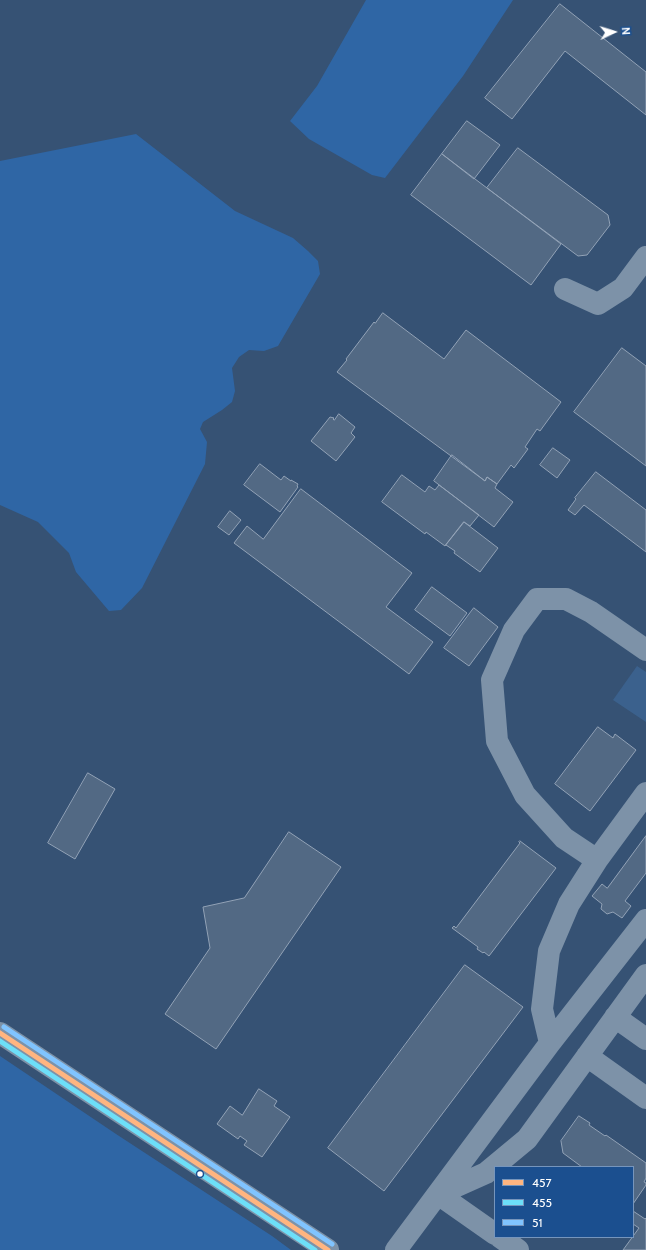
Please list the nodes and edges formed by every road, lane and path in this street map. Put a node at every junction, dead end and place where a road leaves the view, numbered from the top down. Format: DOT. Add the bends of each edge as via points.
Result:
graph roads {
  1 [pos="646,257"];
  2 [pos="565,289"];
  3 [pos="646,650"];
  4 [pos="646,793"];
  5 [pos="597,860"];
  6 [pos="646,920"];
  7 [pos="646,975"];
  8 [pos="615,1017"];
  9 [pos="0,1033"];
  10 [pos="646,1038"];
  11 [pos="550,1043"];
  12 [pos="587,1056"];
  13 [pos="646,1098"];
  14 [pos="494,1166"];
  15 [pos="494,1166"];
  16 [pos="438,1194"];
  17 [pos="494,1233"];
  18 [pos="501,1238"];
  19 [pos="328,1250"];
  20 [pos="396,1250"];
  21 [pos="518,1250"];
  1 -- 2 [label="street" via="622,288 598,304"];
  3 -- 5 [label="street" via="591,612 566,599 537,599 514,630 492,680 497,741 525,795 564,838"];
  4 -- 5 [label="street"];
  5 -- 11 [label="street" via="569,904 549,950 542,1009"];
  6 -- 11 [label="street"];
  7 -- 8 [label="street"];
  8 -- 10 [label="street"];
  8 -- 12 [label="street"];
  9 -- 19 [label="street"];
  11 -- 16 [label="street"];
  12 -- 13 [label="street"];
  12 -- 15 [label="street" via="527,1139"];
  14 -- 16 [label="street" via="486,1173"];
  16 -- 17 [label="street"];
  16 -- 20 [label="street"];
  18 -- 21 [label="street"];
}
